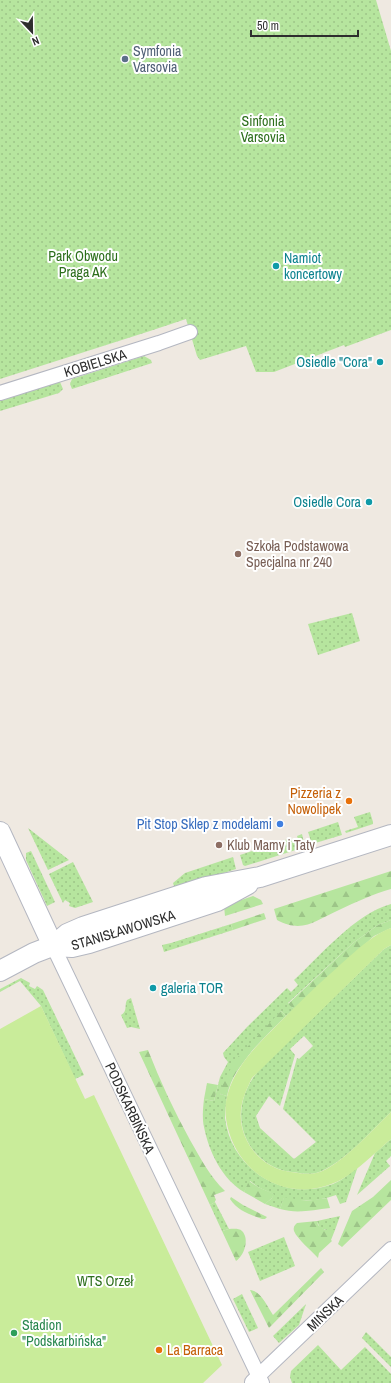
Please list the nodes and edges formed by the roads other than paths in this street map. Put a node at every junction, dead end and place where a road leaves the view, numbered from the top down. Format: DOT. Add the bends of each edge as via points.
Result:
graph roads {
  1 [pos="190,332"];
  2 [pos="0,393"];
  3 [pos="0,832"];
  4 [pos="391,835"];
  5 [pos="53,946"];
  6 [pos="0,971"];
  7 [pos="391,1250"];
  8 [pos="257,1381"];
  1 -- 2 [label="street, KOBIELSKA"];
  3 -- 5 [label="street, PODSKARBIŃSKA"];
  4 -- 5 [label="street, STANISŁAWOWSKA" via="260,878 208,904 76,947"];
  5 -- 6 [label="street" via="34,952"];
  5 -- 8 [label="street, PODSKARBIŃSKA"];
  7 -- 8 [label="street, MIŃSKA"];
}
